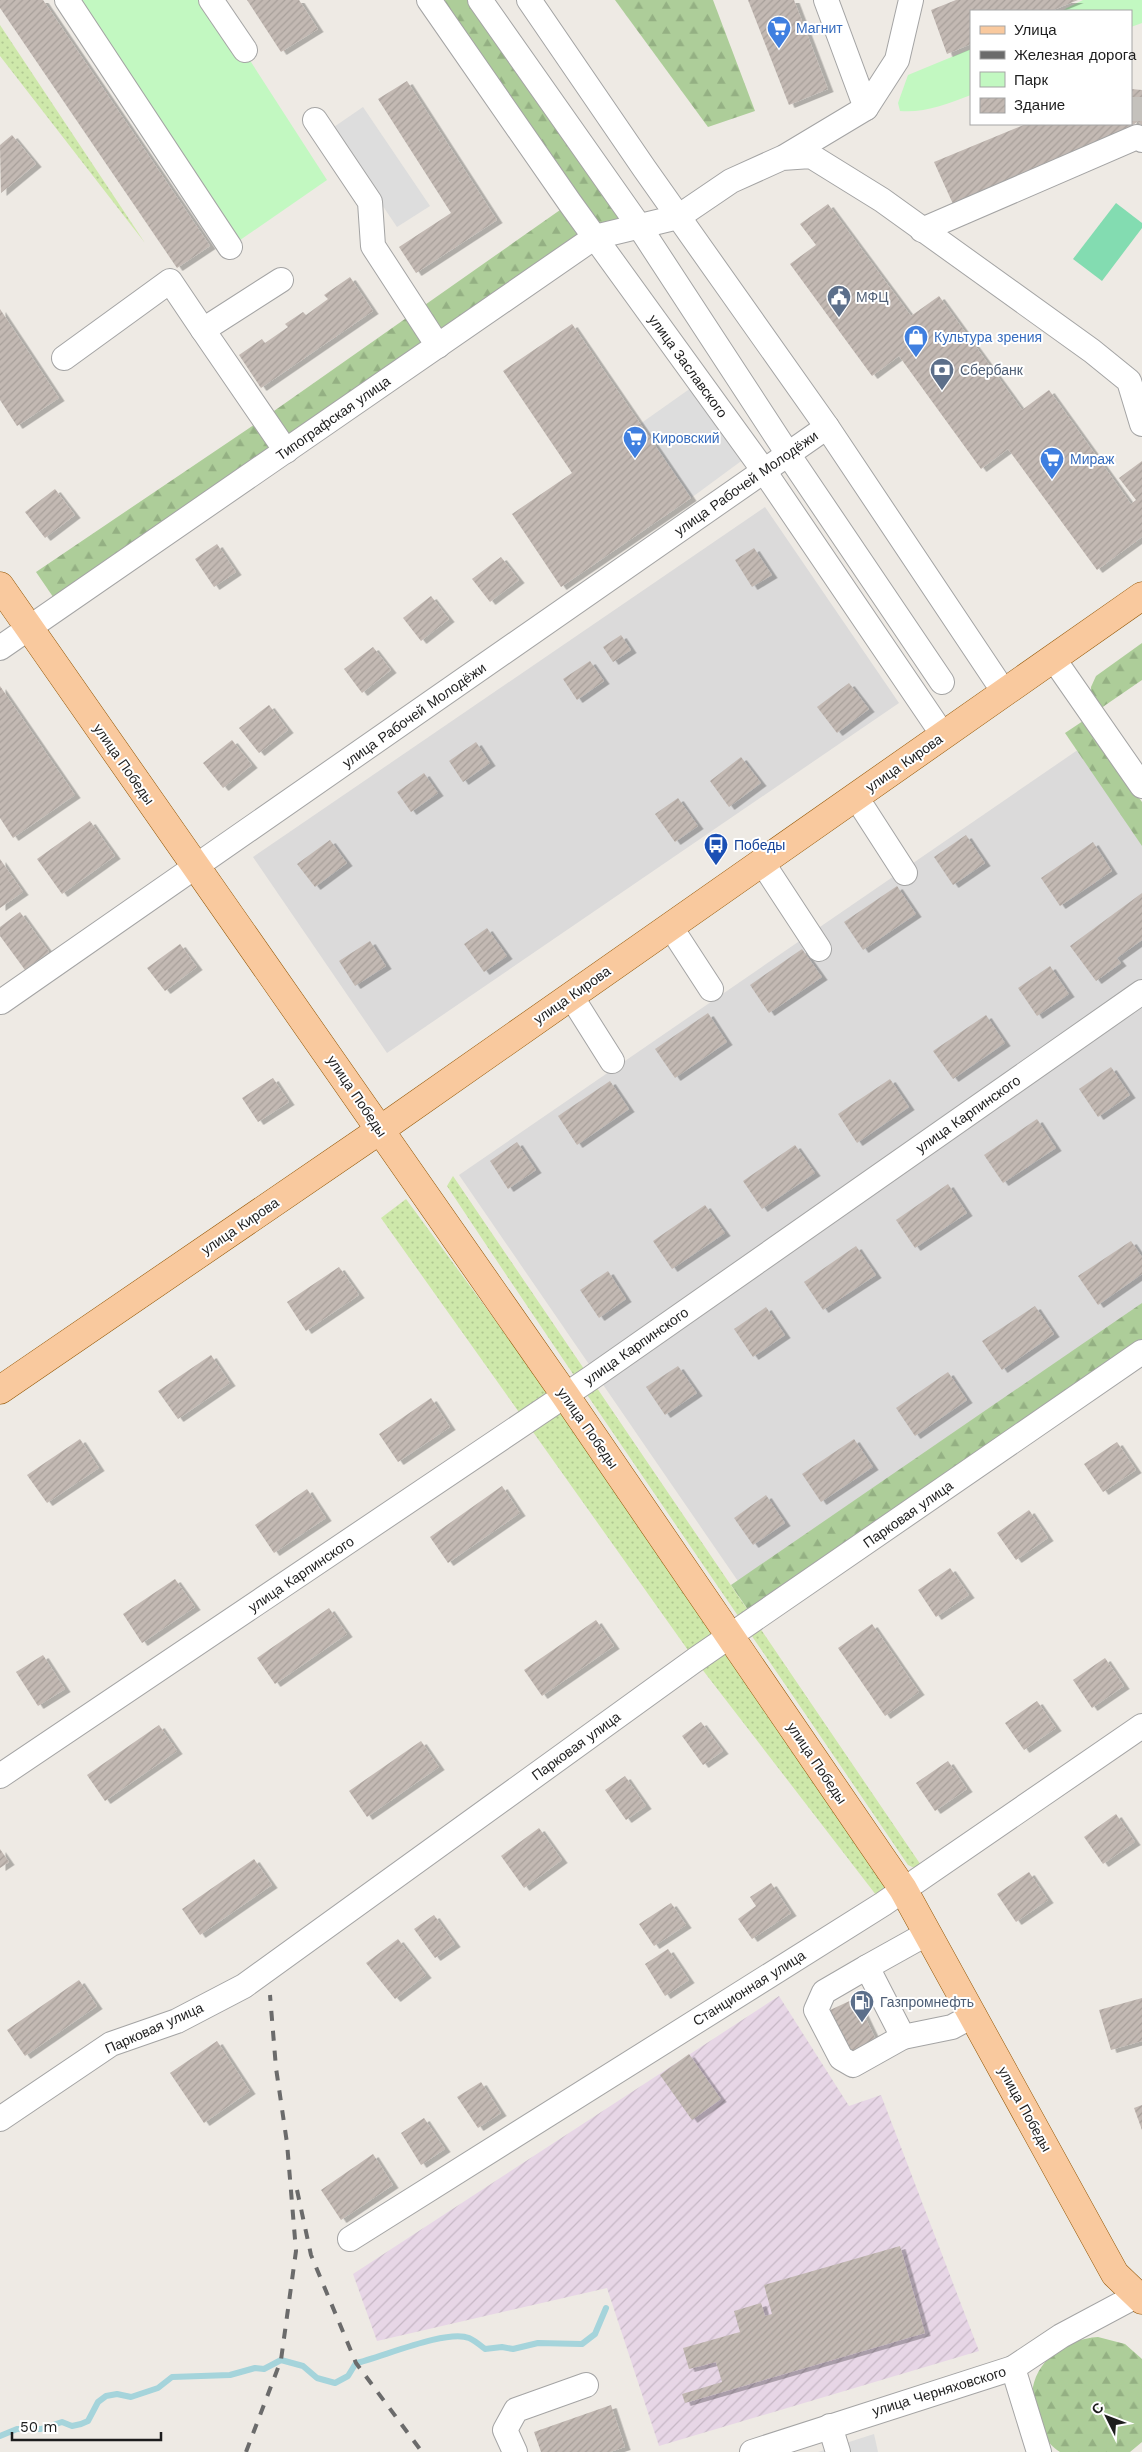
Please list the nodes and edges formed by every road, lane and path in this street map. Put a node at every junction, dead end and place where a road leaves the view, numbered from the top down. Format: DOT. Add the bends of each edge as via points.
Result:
graph roads {
  1 [pos="67,0"];
  2 [pos="211,0"];
  3 [pos="429,0"];
  4 [pos="480,0"];
  5 [pos="529,0"];
  6 [pos="826,0"];
  7 [pos="911,0"];
  8 [pos="245,50"];
  9 [pos="866,108"];
  10 [pos="315,120"];
  11 [pos="1139,133"];
  12 [pos="782,158"];
  13 [pos="678,217"];
  14 [pos="639,226"];
  15 [pos="922,230"];
  16 [pos="595,237"];
  17 [pos="230,247"];
  18 [pos="281,280"];
  19 [pos="203,330"];
  20 [pos="438,346"];
  21 [pos="64,358"];
  22 [pos="1142,424"];
  23 [pos="827,427"];
  24 [pos="286,451"];
  25 [pos="788,454"];
  26 [pos="764,471"];
  27 [pos="0,586"];
  28 [pos="1142,596"];
  29 [pos="30,628"];
  30 [pos="0,648"];
  31 [pos="1054,658"];
  32 [pos="942,682"];
  33 [pos="1004,692"];
  34 [pos="943,735"];
  35 [pos="1142,786"];
  36 [pos="856,797"];
  37 [pos="762,862"];
  38 [pos="196,867"];
  39 [pos="905,873"];
  40 [pos="670,926"];
  41 [pos="819,949"];
  42 [pos="711,990"];
  43 [pos="1142,992"];
  44 [pos="571,996"];
  45 [pos="1,1002"];
  46 [pos="612,1061"];
  47 [pos="380,1130"];
  48 [pos="1142,1352"];
  49 [pos="0,1390"];
  50 [pos="565,1395"];
  51 [pos="731,1636"];
  52 [pos="1142,1726"];
  53 [pos="0,1776"];
  54 [pos="902,1889"];
  55 [pos="928,1933"];
  56 [pos="867,1967"];
  57 [pos="974,2015"];
  58 [pos="903,2037"];
  59 [pos="0,2119"];
  60 [pos="350,2239"];
  61 [pos="1139,2298"];
  62 [pos="1013,2368"];
  63 [pos="586,2385"];
  64 [pos="830,2426"];
  65 [pos="515,2452"];
  66 [pos="752,2452"];
  67 [pos="838,2452"];
  68 [pos="1039,2452"];
  1 -- 17 [label="street"];
  2 -- 8 [label="street"];
  3 -- 16 [label="street, улица Заславского"];
  4 -- 14 [label="street"];
  5 -- 13 [label="street"];
  6 -- 9 [label="street"];
  7 -- 9 [label="street" via="897,60"];
  9 -- 12 [label="street"];
  10 -- 20 [label="street" via="370,202 373,246"];
  11 -- 15 [label="street"];
  12 -- 13 [label="street" via="731,181"];
  12 -- 15 [label="street" via="811,156 882,200"];
  13 -- 14 [label="street, Типографская улица"];
  13 -- 23 [label="street"];
  14 -- 16 [label="street, Типографская улица"];
  14 -- 25 [label="street"];
  15 -- 22 [label="street" via="1092,350 1129,381"];
  16 -- 20 [label="street, Типографская улица"];
  16 -- 26 [label="street, улица Заславского"];
  18 -- 19 [label="street"];
  19 -- 21 [label="street" via="170,281"];
  19 -- 24 [label="street"];
  20 -- 24 [label="street, Типографская улица"];
  23 -- 25 [label="street, улица Рабочей Молодёжи"];
  23 -- 33 [label="street"];
  24 -- 29 [label="street, Типографская улица"];
  25 -- 26 [label="street, улица Рабочей Молодёжи"];
  25 -- 32 [label="street"];
  26 -- 34 [label="street, улица Заславского"];
  26 -- 38 [label="street, улица Рабочей Молодёжи"];
  27 -- 29 [label="main road, улица Победы"];
  28 -- 31 [label="main road, улица Кирова"];
  29 -- 30 [label="street, Типографская улица"];
  29 -- 38 [label="main road, улица Победы"];
  31 -- 33 [label="main road, улица Кирова"];
  31 -- 35 [label="street"];
  33 -- 34 [label="main road, улица Кирова"];
  34 -- 36 [label="main road, улица Кирова"];
  36 -- 37 [label="main road, улица Кирова"];
  36 -- 39 [label="street"];
  37 -- 40 [label="main road, улица Кирова"];
  37 -- 41 [label="street"];
  38 -- 45 [label="street, улица Рабочей Молодёжи"];
  38 -- 47 [label="main road, улица Победы"];
  40 -- 42 [label="street"];
  40 -- 44 [label="main road, улица Кирова"];
  43 -- 50 [label="street, улица Карпинского"];
  44 -- 46 [label="street"];
  44 -- 47 [label="main road, улица Кирова"];
  47 -- 49 [label="main road, улица Кирова"];
  47 -- 50 [label="main road, улица Победы"];
  48 -- 51 [label="street, Парковая улица"];
  50 -- 51 [label="main road, улица Победы"];
  50 -- 53 [label="street, улица Карпинского"];
  51 -- 54 [label="main road, улица Победы"];
  51 -- 59 [label="street, Парковая улица" via="244,1986 177,2021 112,2044"];
  52 -- 54 [label="street, Станционная улица"];
  54 -- 55 [label="main road, улица Победы"];
  54 -- 60 [label="street, Станционная улица"];
  55 -- 56 [label="street"];
  55 -- 57 [label="main road, улица Победы"];
  56 -- 58 [label="street"];
  56 -- 58 [label="street" via="824,1992 816,2010 841,2058 853,2066"];
  57 -- 58 [label="street" via="952,2027"];
  57 -- 61 [label="main road, улица Победы" via="1115,2274"];
  61 -- 62 [label="street, улица Черняховского" via="1061,2336"];
  62 -- 64 [label="street, улица Черняховского"];
  62 -- 68 [label="street"];
  63 -- 65 [label="street" via="516,2410 505,2430"];
  64 -- 66 [label="street, улица Черняховского"];
  64 -- 67 [label="street"];
}
